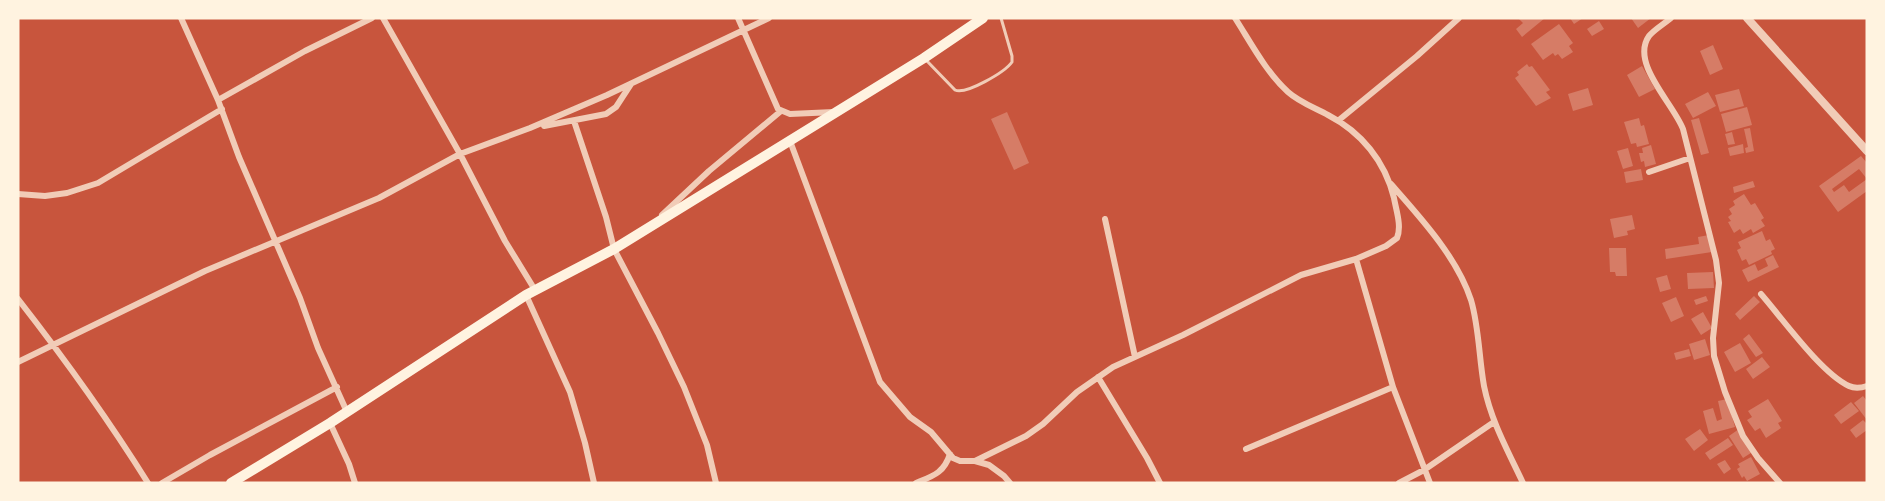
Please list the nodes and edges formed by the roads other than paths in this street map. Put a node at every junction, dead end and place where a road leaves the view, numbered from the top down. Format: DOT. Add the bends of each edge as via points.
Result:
graph roads {
  1 [pos="181,18"];
  2 [pos="372,18"];
  3 [pos="383,18"];
  4 [pos="738,18"];
  5 [pos="770,18"];
  6 [pos="983,18"];
  7 [pos="1001,18"];
  8 [pos="1235,18"];
  9 [pos="1459,18"];
  10 [pos="1671,18"];
  11 [pos="1747,18"];
  12 [pos="743,32"];
  13 [pos="924,58"];
  14 [pos="631,83"];
  15 [pos="218,100"];
  16 [pos="222,109"];
  17 [pos="781,111"];
  18 [pos="834,112"];
  19 [pos="1339,120"];
  20 [pos="574,121"];
  21 [pos="530,128"];
  22 [pos="790,141"];
  23 [pos="1867,152"];
  24 [pos="460,154"];
  25 [pos="1690,158"];
  26 [pos="1649,172"];
  27 [pos="1389,181"];
  28 [pos="18,194"];
  29 [pos="1106,219"];
  30 [pos="653,225"];
  31 [pos="275,243"];
  32 [pos="614,249"];
  33 [pos="1356,259"];
  34 [pos="530,292"];
  35 [pos="1761,294"];
  36 [pos="18,299"];
  37 [pos="54,345"];
  38 [pos="1135,357"];
  39 [pos="18,362"];
  40 [pos="1098,377"];
  41 [pos="1867,386"];
  42 [pos="337,387"];
  43 [pos="1393,387"];
  44 [pos="347,412"];
  45 [pos="1494,422"];
  46 [pos="330,423"];
  47 [pos="1246,449"];
  48 [pos="950,454"];
  49 [pos="975,461"];
  50 [pos="1424,470"];
  51 [pos="148,483"];
  52 [pos="162,483"];
  53 [pos="231,483"];
  54 [pos="355,483"];
  55 [pos="594,483"];
  56 [pos="716,483"];
  57 [pos="916,483"];
  58 [pos="1010,483"];
  59 [pos="1160,483"];
  60 [pos="1399,483"];
  61 [pos="1430,483"];
  62 [pos="1523,483"];
  63 [pos="1780,483"];
  1 -- 15 [label="street"];
  2 -- 15 [label="street"];
  3 -- 24 [label="street"];
  4 -- 12 [label="street"];
  5 -- 12 [label="street"];
  6 -- 13 [label="highway"];
  7 -- 13 [label="lane" via="1012,62 970,89 955,90"];
  8 -- 19 [label="street" via="1281,85"];
  9 -- 19 [label="street"];
  10 -- 25 [label="street" via="1649,37 1644,55 1654,81 1681,123"];
  11 -- 23 [label="street"];
  12 -- 14 [label="street"];
  12 -- 17 [label="street"];
  13 -- 18 [label="highway"];
  14 -- 20 [label="street" via="612,112"];
  14 -- 21 [label="street"];
  15 -- 16 [label="street"];
  16 -- 28 [label="street" via="98,183 67,193"];
  16 -- 31 [label="street"];
  17 -- 18 [label="street"];
  17 -- 30 [label="street" via="677,199"];
  18 -- 22 [label="highway"];
  19 -- 27 [label="street" via="1370,148"];
  20 -- 21 [label="street"];
  20 -- 32 [label="street"];
  21 -- 24 [label="street"];
  22 -- 30 [label="highway"];
  22 -- 48 [label="street" via="880,382"];
  24 -- 31 [label="street" via="379,198"];
  24 -- 34 [label="street"];
  25 -- 26 [label="street"];
  25 -- 63 [label="street" via="1719,283 1714,356 1743,436"];
  27 -- 33 [label="street" via="1398,236 1386,246"];
  27 -- 45 [label="street" via="1430,230 1459,273 1471,300"];
  29 -- 38 [label="street"];
  30 -- 32 [label="highway"];
  31 -- 37 [label="street" via="205,271"];
  31 -- 42 [label="street"];
  32 -- 34 [label="highway"];
  32 -- 56 [label="street" via="684,387 707,445"];
  33 -- 38 [label="street" via="1300,275"];
  33 -- 43 [label="street"];
  34 -- 44 [label="highway"];
  34 -- 55 [label="street" via="570,392"];
  35 -- 41 [label="street" via="1832,373 1852,387"];
  36 -- 37 [label="street"];
  37 -- 39 [label="street"];
  37 -- 51 [label="street"];
  38 -- 40 [label="street"];
  40 -- 49 [label="street" via="1026,436"];
  40 -- 59 [label="street"];
  42 -- 44 [label="street"];
  42 -- 52 [label="street"];
  43 -- 47 [label="street"];
  43 -- 50 [label="street"];
  44 -- 46 [label="highway"];
  45 -- 50 [label="street"];
  45 -- 62 [label="street"];
  46 -- 53 [label="highway"];
  46 -- 54 [label="street"];
  48 -- 49 [label="street" via="960,461"];
  48 -- 57 [label="street" via="942,471"];
  49 -- 58 [label="street" via="994,468"];
  50 -- 60 [label="street"];
  50 -- 61 [label="street"];
}
